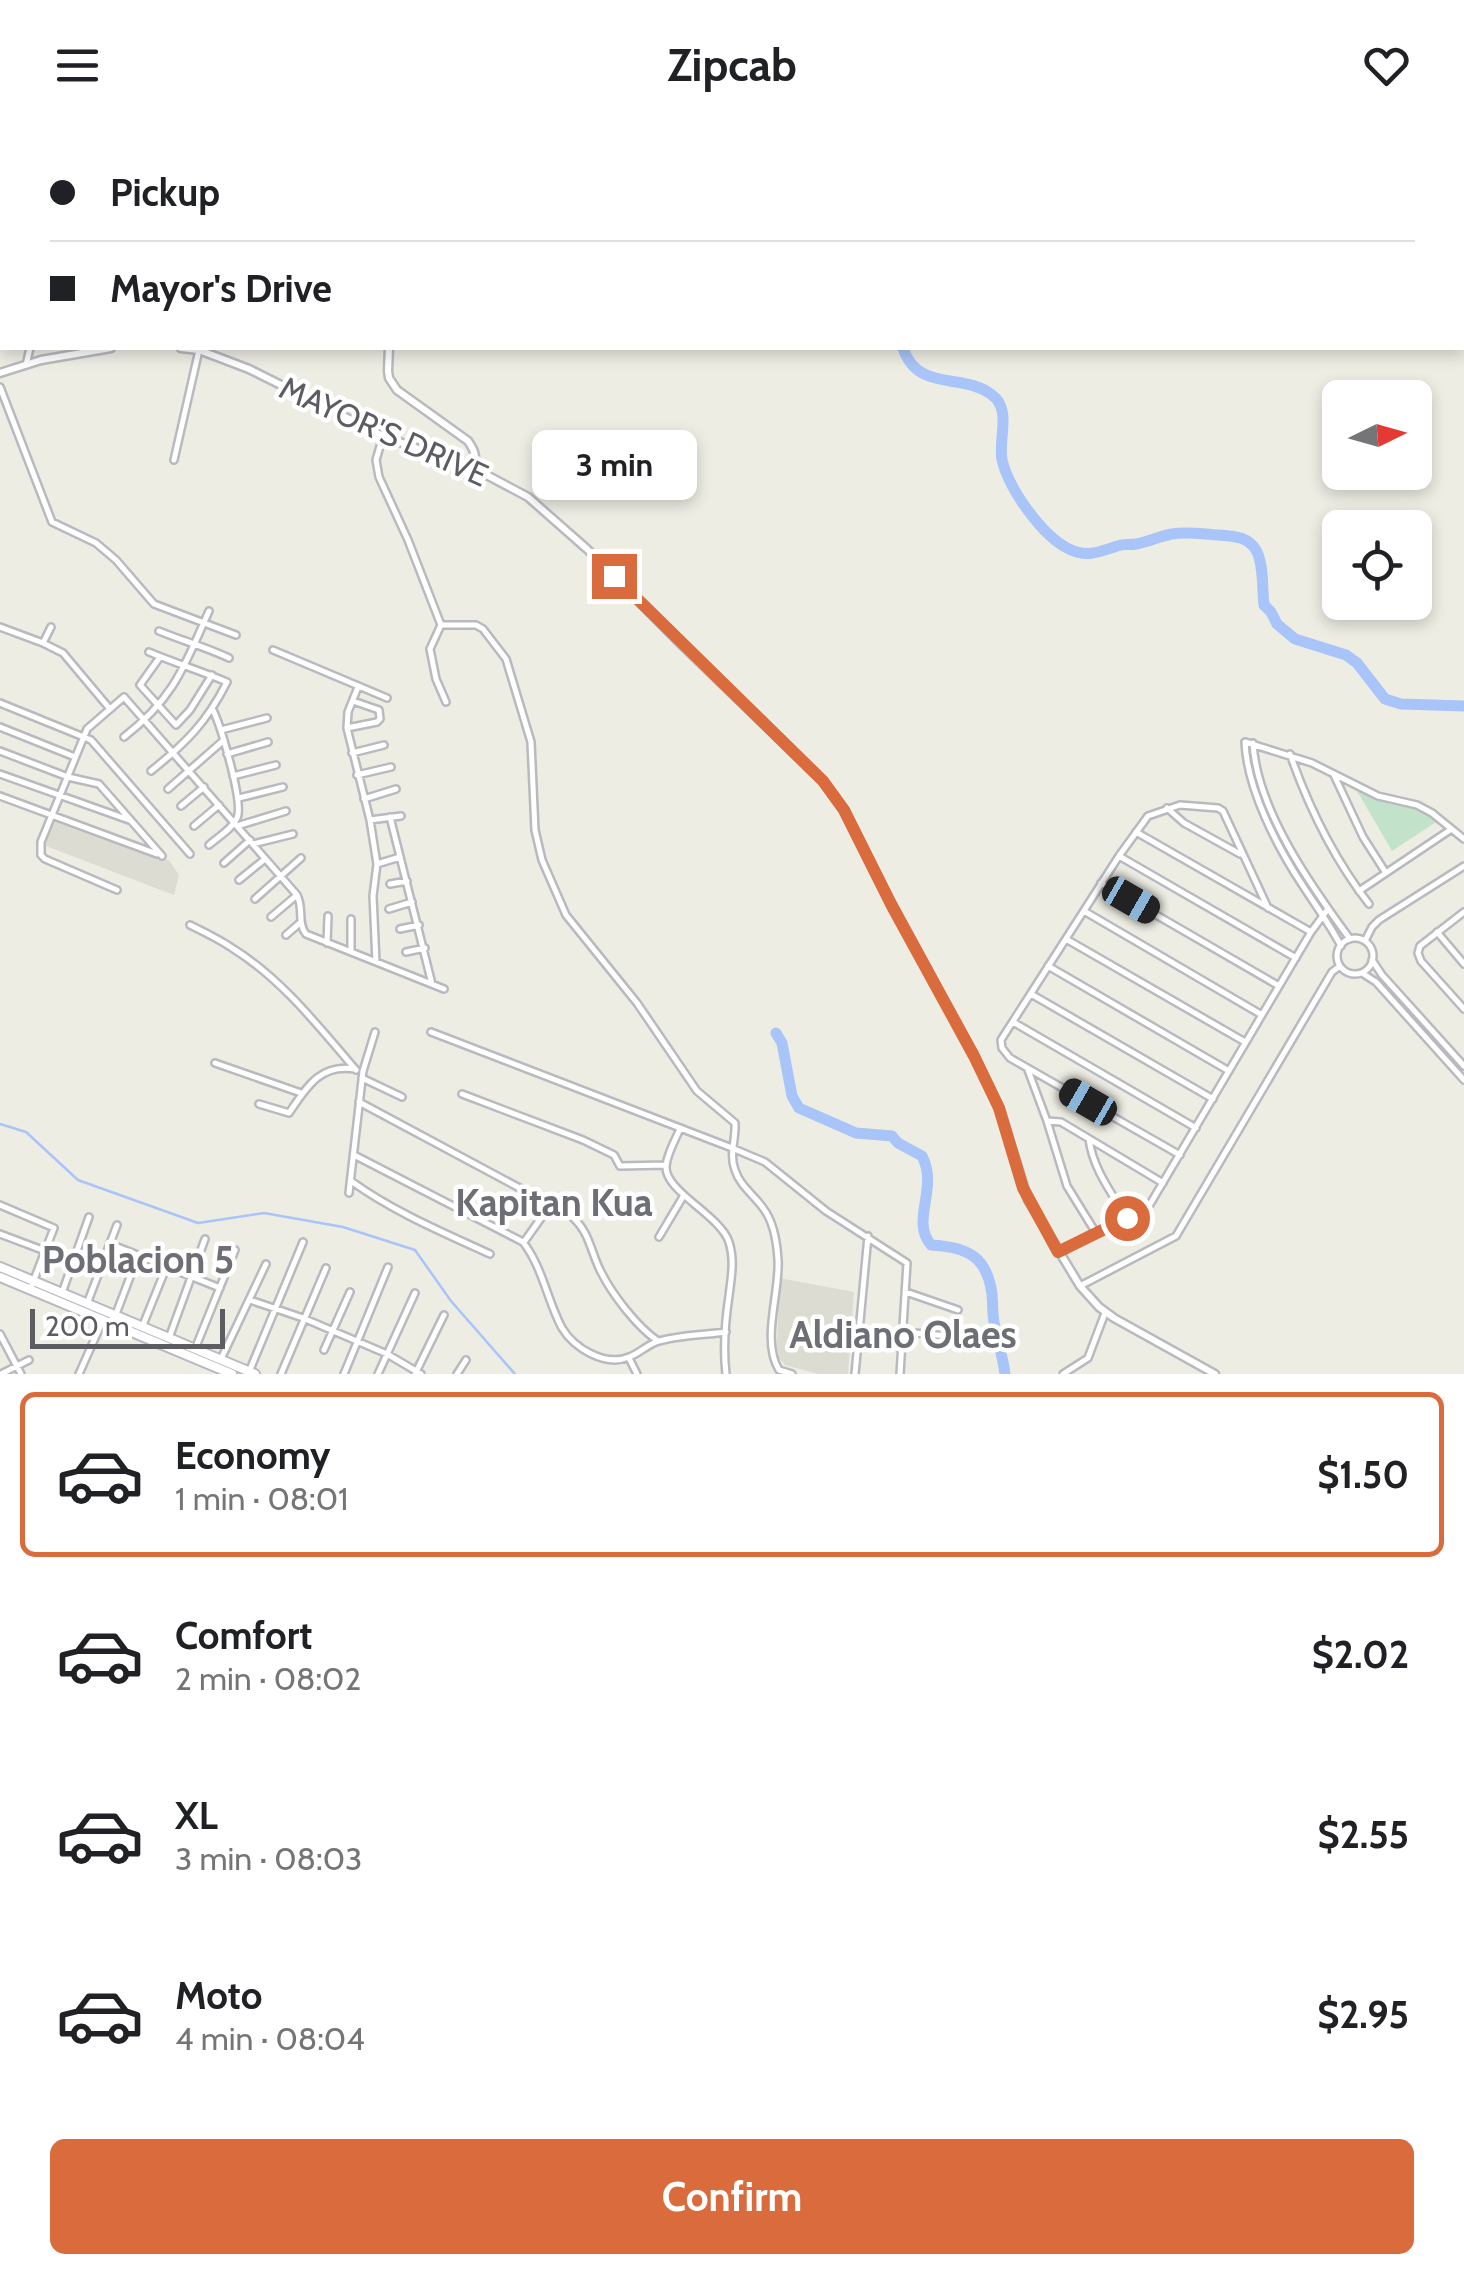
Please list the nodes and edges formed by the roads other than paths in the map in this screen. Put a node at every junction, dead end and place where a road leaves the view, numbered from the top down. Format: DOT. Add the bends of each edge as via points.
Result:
graph roads {
  1 [pos="30,350"];
  2 [pos="101,350"];
  3 [pos="199,350"];
  4 [pos="390,350"];
  5 [pos="26,365"];
  6 [pos="0,373"];
  7 [pos="0,387"];
  8 [pos="383,436"];
  9 [pos="174,460"];
  10 [pos="473,468"];
  11 [pos="209,611"];
  12 [pos="204,624"];
  13 [pos="441,625"];
  14 [pos="0,627"];
  15 [pos="51,627"];
  16 [pos="158,631"];
  17 [pos="236,636"];
  18 [pos="44,643"];
  19 [pos="195,644"];
  20 [pos="273,650"];
  21 [pos="149,652"];
  22 [pos="160,657"];
  23 [pos="230,658"];
  24 [pos="186,666"];
  25 [pos="212,675"];
  26 [pos="358,687"];
  27 [pos="388,698"];
  28 [pos="353,701"];
  29 [pos="0,702"];
  30 [pos="446,702"];
  31 [pos="157,706"];
  32 [pos="110,709"];
  33 [pos="213,710"];
  34 [pos="266,718"];
  35 [pos="145,721"];
  36 [pos="0,727"];
  37 [pos="347,728"];
  38 [pos="221,730"];
  39 [pos="84,737"];
  40 [pos="124,737"];
  41 [pos="224,740"];
  42 [pos="268,742"];
  43 [pos="384,745"];
  44 [pos="0,751"];
  45 [pos="174,752"];
  46 [pos="352,753"];
  47 [pos="227,754"];
  48 [pos="1290,754"];
  49 [pos="75,757"];
  50 [pos="276,765"];
  51 [pos="391,767"];
  52 [pos="189,770"];
  53 [pos="151,771"];
  54 [pos="1333,772"];
  55 [pos="0,774"];
  56 [pos="358,775"];
  57 [pos="233,776"];
  58 [pos="68,777"];
  59 [pos="282,787"];
  60 [pos="168,788"];
  61 [pos="204,788"];
  62 [pos="396,790"];
  63 [pos="0,796"];
  64 [pos="60,796"];
  65 [pos="238,798"];
  66 [pos="364,798"];
  67 [pos="219,805"];
  68 [pos="181,806"];
  69 [pos="1166,808"];
  70 [pos="286,811"];
  71 [pos="51,816"];
  72 [pos="401,816"];
  73 [pos="390,817"];
  74 [pos="129,820"];
  75 [pos="370,820"];
  76 [pos="236,824"];
  77 [pos="194,826"];
  78 [pos="1450,830"];
  79 [pos="1136,832"];
  80 [pos="294,834"];
  81 [pos="1464,840"];
  82 [pos="251,842"];
  83 [pos="209,845"];
  84 [pos="190,854"];
  85 [pos="1242,854"];
  86 [pos="1119,856"];
  87 [pos="400,857"];
  88 [pos="266,858"];
  89 [pos="302,858"];
  90 [pos="224,863"];
  91 [pos="377,864"];
  92 [pos="1464,866"];
  93 [pos="1386,873"];
  94 [pos="281,876"];
  95 [pos="239,880"];
  96 [pos="406,881"];
  97 [pos="390,884"];
  98 [pos="1101,884"];
  99 [pos="118,890"];
  100 [pos="1359,891"];
  101 [pos="297,895"];
  102 [pos="255,899"];
  103 [pos="412,902"];
  104 [pos="1369,904"];
  105 [pos="1268,908"];
  106 [pos="389,909"];
  107 [pos="1084,911"];
  108 [pos="1325,912"];
  109 [pos="1464,912"];
  110 [pos="328,916"];
  111 [pos="270,917"];
  112 [pos="351,918"];
  113 [pos="301,922"];
  114 [pos="190,925"];
  115 [pos="419,925"];
  116 [pos="400,929"];
  117 [pos="1311,932"];
  118 [pos="1436,932"];
  119 [pos="286,935"];
  120 [pos="1066,939"];
  121 [pos="1350,939"];
  122 [pos="327,942"];
  123 [pos="1365,942"];
  124 [pos="1340,946"];
  125 [pos="424,948"];
  126 [pos="1464,949"];
  127 [pos="352,952"];
  128 [pos="406,952"];
  129 [pos="1456,954"];
  130 [pos="1296,958"];
  131 [pos="1372,960"];
  132 [pos="376,962"];
  133 [pos="1464,964"];
  134 [pos="1048,966"];
  135 [pos="1340,966"];
  136 [pos="1362,973"];
  137 [pos="433,985"];
  138 [pos="1279,986"];
  139 [pos="444,990"];
  140 [pos="1031,994"];
  141 [pos="1464,1009"];
  142 [pos="1262,1015"];
  143 [pos="1013,1022"];
  144 [pos="375,1032"];
  145 [pos="431,1032"];
  146 [pos="1246,1043"];
  147 [pos="215,1064"];
  148 [pos="1464,1066"];
  149 [pos="1027,1067"];
  150 [pos="1229,1071"];
  151 [pos="360,1073"];
  152 [pos="1464,1080"];
  153 [pos="300,1092"];
  154 [pos="462,1094"];
  155 [pos="402,1097"];
  156 [pos="1212,1099"];
  157 [pos="359,1102"];
  158 [pos="259,1104"];
  159 [pos="1048,1122"];
  160 [pos="1196,1128"];
  161 [pos="680,1129"];
  162 [pos="1089,1139"];
  163 [pos="732,1148"];
  164 [pos="354,1155"];
  165 [pos="1180,1155"];
  166 [pos="666,1166"];
  167 [pos="351,1181"];
  168 [pos="1163,1183"];
  169 [pos="349,1194"];
  170 [pos="684,1195"];
  171 [pos="551,1204"];
  172 [pos="0,1205"];
  173 [pos="89,1216"];
  174 [pos="1127,1218"];
  175 [pos="117,1225"];
  176 [pos="1096,1233"];
  177 [pos="0,1234"];
  178 [pos="868,1236"];
  179 [pos="659,1237"];
  180 [pos="205,1238"];
  181 [pos="303,1242"];
  182 [pos="524,1242"];
  183 [pos="110,1244"];
  184 [pos="235,1250"];
  185 [pos="45,1251"];
  186 [pos="1058,1252"];
  187 [pos="490,1254"];
  188 [pos="138,1256"];
  189 [pos="266,1264"];
  190 [pos="0,1266"];
  191 [pos="388,1267"];
  192 [pos="166,1268"];
  193 [pos="326,1268"];
  194 [pos="192,1276"];
  195 [pos="0,1277"];
  196 [pos="32,1285"];
  197 [pos="1080,1286"];
  198 [pos="220,1288"];
  199 [pos="350,1292"];
  200 [pos="906,1292"];
  201 [pos="62,1293"];
  202 [pos="415,1293"];
  203 [pos="250,1300"];
  204 [pos="88,1304"];
  205 [pos="275,1309"];
  206 [pos="958,1310"];
  207 [pos="1106,1312"];
  208 [pos="444,1315"];
  209 [pos="304,1318"];
  210 [pos="110,1320"];
  211 [pos="142,1328"];
  212 [pos="332,1332"];
  213 [pos="726,1332"];
  214 [pos="903,1332"];
  215 [pos="0,1334"];
  216 [pos="960,1337"];
  217 [pos="170,1338"];
  218 [pos="658,1341"];
  219 [pos="357,1343"];
  220 [pos="195,1349"];
  221 [pos="324,1350"];
  222 [pos="387,1354"];
  223 [pos="628,1358"];
  224 [pos="29,1360"];
  225 [pos="221,1360"];
  226 [pos="466,1360"];
  227 [pos="16,1366"];
  228 [pos="250,1373"];
  229 [pos="418,1373"];
  230 [pos="1,1374"];
  231 [pos="21,1374"];
  232 [pos="80,1374"];
  233 [pos="232,1374"];
  234 [pos="282,1374"];
  235 [pos="344,1374"];
  236 [pos="378,1374"];
  237 [pos="457,1374"];
  238 [pos="637,1374"];
  239 [pos="726,1374"];
  240 [pos="792,1374"];
  241 [pos="855,1374"];
  242 [pos="900,1374"];
  243 [pos="1064,1374"];
  244 [pos="1215,1374"];
  1 -- 5 [label="street"];
  2 -- 5 [label="street"];
  3 -- 8 [label="street, MAYOR'S DRIVE"];
  3 -- 9 [label="street"];
  4 -- 10 [label="street" via="394,386 468,441"];
  5 -- 6 [label="street"];
  7 -- 12 [label="street" via="52,522 106,551 154,604"];
  8 -- 10 [label="street, MAYOR'S DRIVE"];
  8 -- 13 [label="street" via="379,476"];
  10 -- 186 [label="street, MAYOR'S DRIVE" via="545,510 830,788 974,1056 999,1108 1023,1188"];
  11 -- 12 [label="street"];
  12 -- 17 [label="street"];
  12 -- 19 [label="street"];
  13 -- 30 [label="street" via="430,649"];
  13 -- 163 [label="street" via="483,629 506,660 530,742 535,830 553,889 697,1091 735,1124"];
  14 -- 18 [label="street"];
  15 -- 18 [label="street"];
  16 -- 19 [label="street"];
  18 -- 32 [label="street" via="63,653"];
  19 -- 23 [label="street"];
  19 -- 24 [label="street"];
  20 -- 26 [label="street"];
  21 -- 22 [label="street"];
  22 -- 24 [label="street"];
  22 -- 31 [label="street" via="140,685"];
  24 -- 25 [label="street"];
  24 -- 31 [label="street"];
  25 -- 31 [label="street" via="179,724"];
  25 -- 33 [label="street" via="227,682"];
  26 -- 27 [label="street"];
  26 -- 28 [label="street"];
  28 -- 37 [label="street"];
  28 -- 37 [label="street" via="378,710 380,719"];
  29 -- 39 [label="street"];
  31 -- 35 [label="street"];
  32 -- 35 [label="street" via="124,697"];
  32 -- 39 [label="street"];
  33 -- 38 [label="street"];
  33 -- 45 [label="street"];
  34 -- 38 [label="street"];
  35 -- 40 [label="street"];
  35 -- 45 [label="street"];
  36 -- 49 [label="street"];
  37 -- 46 [label="street"];
  38 -- 41 [label="street"];
  39 -- 49 [label="street"];
  39 -- 84 [label="street"];
  41 -- 47 [label="street"];
  41 -- 52 [label="street"];
  42 -- 47 [label="street"];
  43 -- 46 [label="street"];
  44 -- 58 [label="street"];
  45 -- 52 [label="street"];
  45 -- 53 [label="street"];
  46 -- 56 [label="street"];
  47 -- 57 [label="street"];
  48 -- 54 [label="street"];
  48 -- 100 [label="street" via="1304,794"];
  48 -- 108 [label="street" via="1252,743 1264,793"];
  49 -- 58 [label="street"];
  50 -- 57 [label="street"];
  51 -- 56 [label="street"];
  52 -- 60 [label="street"];
  52 -- 61 [label="street"];
  54 -- 78 [label="street" via="1378,796 1432,812"];
  54 -- 93 [label="street"];
  55 -- 64 [label="street"];
  56 -- 66 [label="street"];
  57 -- 65 [label="street"];
  58 -- 64 [label="street"];
  58 -- 74 [label="street" via="102,786"];
  59 -- 65 [label="street"];
  61 -- 67 [label="street"];
  61 -- 68 [label="street"];
  62 -- 66 [label="street"];
  63 -- 71 [label="street"];
  64 -- 71 [label="street"];
  64 -- 74 [label="street"];
  65 -- 76 [label="street"];
  66 -- 75 [label="street"];
  67 -- 76 [label="street"];
  67 -- 77 [label="street"];
  69 -- 79 [label="street"];
  69 -- 85 [label="street"];
  69 -- 85 [label="street" via="1218,808"];
  70 -- 76 [label="street"];
  71 -- 74 [label="street" via="162,856"];
  71 -- 99 [label="street" via="41,842 45,859"];
  72 -- 73 [label="street"];
  73 -- 75 [label="street"];
  73 -- 87 [label="street"];
  75 -- 91 [label="street"];
  76 -- 82 [label="street"];
  76 -- 83 [label="street"];
  78 -- 81 [label="street"];
  78 -- 93 [label="street"];
  79 -- 86 [label="street"];
  79 -- 105 [label="street"];
  80 -- 82 [label="street"];
  82 -- 88 [label="street"];
  82 -- 90 [label="street"];
  85 -- 105 [label="street"];
  86 -- 98 [label="street"];
  86 -- 130 [label="street"];
  87 -- 91 [label="street"];
  87 -- 96 [label="street"];
  88 -- 94 [label="street"];
  88 -- 95 [label="street"];
  89 -- 94 [label="street"];
  91 -- 132 [label="street"];
  92 -- 123 [label="street" via="1379,920"];
  93 -- 100 [label="street"];
  94 -- 101 [label="street"];
  94 -- 102 [label="street"];
  96 -- 97 [label="street"];
  96 -- 103 [label="street"];
  98 -- 107 [label="street"];
  98 -- 138 [label="street"];
  100 -- 104 [label="street"];
  101 -- 111 [label="street"];
  101 -- 113 [label="street"];
  103 -- 106 [label="street"];
  103 -- 115 [label="street"];
  105 -- 117 [label="street"];
  107 -- 120 [label="street"];
  107 -- 142 [label="street"];
  108 -- 117 [label="street"];
  108 -- 121 [label="street"];
  108 -- 124 [label="street"];
  109 -- 118 [label="street"];
  110 -- 122 [label="street"];
  112 -- 127 [label="street"];
  113 -- 119 [label="street"];
  113 -- 122 [label="street" via="306,934"];
  114 -- 151 [label="street" via="256,966"];
  115 -- 116 [label="street"];
  115 -- 125 [label="street"];
  117 -- 130 [label="street"];
  118 -- 129 [label="street"];
  118 -- 141 [label="street" via="1420,946 1420,961"];
  120 -- 134 [label="street"];
  120 -- 146 [label="street"];
  121 -- 123 [label="street"];
  121 -- 124 [label="street"];
  122 -- 127 [label="street"];
  123 -- 131 [label="street"];
  124 -- 135 [label="street"];
  125 -- 128 [label="street"];
  125 -- 137 [label="street"];
  126 -- 129 [label="street"];
  127 -- 132 [label="street"];
  129 -- 133 [label="street"];
  130 -- 138 [label="street"];
  131 -- 136 [label="street"];
  131 -- 148 [label="street"];
  132 -- 137 [label="street"];
  134 -- 140 [label="street"];
  134 -- 150 [label="street"];
  135 -- 136 [label="street"];
  135 -- 197 [label="street" via="1176,1236"];
  136 -- 152 [label="street"];
  137 -- 139 [label="street"];
  138 -- 142 [label="street"];
  140 -- 143 [label="street"];
  140 -- 156 [label="street"];
  142 -- 146 [label="street"];
  143 -- 149 [label="street" via="1000,1044"];
  143 -- 160 [label="street"];
  144 -- 151 [label="street"];
  145 -- 161 [label="street"];
  146 -- 150 [label="street"];
  147 -- 153 [label="street"];
  149 -- 159 [label="street"];
  149 -- 165 [label="street"];
  150 -- 156 [label="street"];
  151 -- 153 [label="street" via="338,1068"];
  151 -- 155 [label="street"];
  151 -- 157 [label="street"];
  153 -- 158 [label="street" via="289,1112"];
  154 -- 166 [label="street" via="614,1155 620,1166"];
  156 -- 160 [label="street"];
  157 -- 164 [label="street"];
  157 -- 171 [label="street"];
  159 -- 162 [label="street"];
  159 -- 176 [label="street" via="1067,1186"];
  160 -- 165 [label="street"];
  161 -- 163 [label="street"];
  161 -- 166 [label="street"];
  162 -- 168 [label="street"];
  162 -- 174 [label="street" via="1100,1176"];
  163 -- 178 [label="street" via="765,1162"];
  163 -- 240 [label="street" via="735,1172 775,1234 772,1352 779,1370"];
  164 -- 167 [label="street"];
  164 -- 182 [label="street"];
  165 -- 168 [label="street"];
  166 -- 170 [label="street"];
  167 -- 169 [label="street"];
  167 -- 187 [label="street"];
  168 -- 174 [label="street" via="1150,1206"];
  170 -- 179 [label="street"];
  170 -- 213 [label="street" via="728,1238"];
  171 -- 182 [label="street"];
  171 -- 218 [label="street" via="582,1224 603,1277"];
  172 -- 185 [label="street" via="54,1228"];
  173 -- 201 [label="street"];
  174 -- 176 [label="street"];
  175 -- 183 [label="street"];
  176 -- 186 [label="street"];
  177 -- 185 [label="street"];
  178 -- 200 [label="street" via="907,1263"];
  178 -- 241 [label="street"];
  180 -- 194 [label="street"];
  181 -- 205 [label="street"];
  182 -- 223 [label="street" via="570,1338 604,1359"];
  183 -- 188 [label="street"];
  183 -- 204 [label="street"];
  184 -- 198 [label="street"];
  185 -- 196 [label="street"];
  186 -- 197 [label="street, MAYOR'S DRIVE"];
  188 -- 192 [label="street"];
  188 -- 210 [label="street"];
  189 -- 203 [label="street"];
  190 -- 196 [label="main road"];
  191 -- 219 [label="street"];
  192 -- 194 [label="street"];
  192 -- 211 [label="street"];
  193 -- 209 [label="street"];
  194 -- 198 [label="street"];
  194 -- 217 [label="street"];
  195 -- 196 [label="main road"];
  196 -- 201 [label="main road"];
  196 -- 210 [label="main road"];
  197 -- 207 [label="street, MAYOR'S DRIVE"];
  198 -- 220 [label="street"];
  199 -- 212 [label="street"];
  200 -- 206 [label="street"];
  200 -- 214 [label="street"];
  201 -- 204 [label="main road"];
  202 -- 222 [label="street"];
  203 -- 205 [label="street"];
  203 -- 225 [label="street"];
  204 -- 210 [label="main road"];
  205 -- 209 [label="street"];
  205 -- 228 [label="street"];
  207 -- 243 [label="street" via="1088,1358"];
  207 -- 244 [label="street, MAYOR'S DRIVE"];
  208 -- 229 [label="street"];
  209 -- 212 [label="street"];
  209 -- 234 [label="street"];
  210 -- 211 [label="main road"];
  210 -- 232 [label="street"];
  210 -- 233 [label="main road"];
  211 -- 217 [label="main road"];
  212 -- 219 [label="street"];
  212 -- 221 [label="street"];
  213 -- 218 [label="street"];
  213 -- 239 [label="street"];
  214 -- 216 [label="street"];
  214 -- 242 [label="street"];
  215 -- 227 [label="street"];
  217 -- 220 [label="main road"];
  218 -- 223 [label="street"];
  219 -- 222 [label="street"];
  219 -- 235 [label="street"];
  220 -- 225 [label="main road"];
  222 -- 229 [label="street"];
  222 -- 236 [label="street"];
  223 -- 238 [label="street"];
  224 -- 227 [label="street"];
  225 -- 228 [label="main road"];
  226 -- 237 [label="street"];
  227 -- 230 [label="street"];
  227 -- 231 [label="street"];
}
